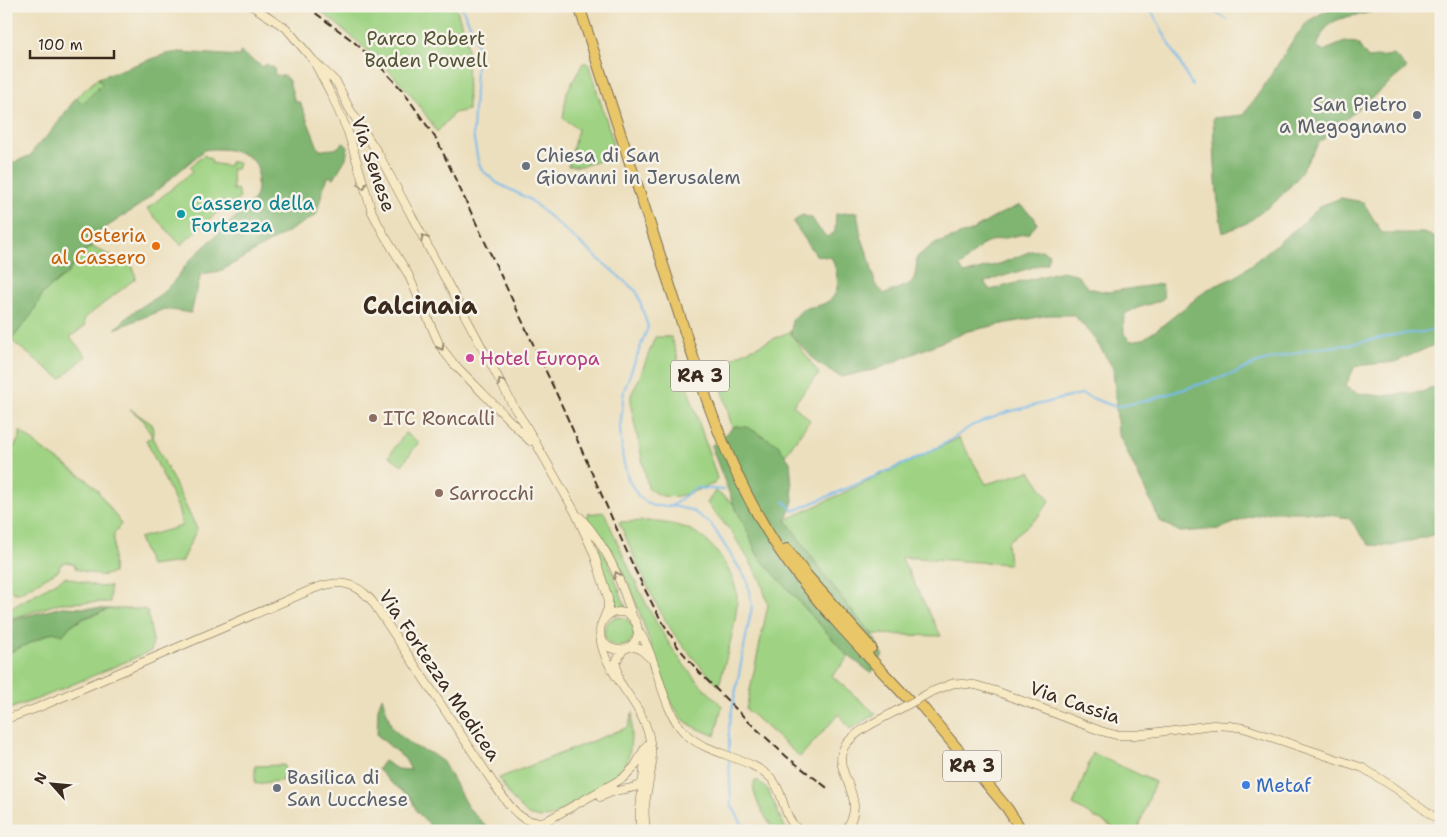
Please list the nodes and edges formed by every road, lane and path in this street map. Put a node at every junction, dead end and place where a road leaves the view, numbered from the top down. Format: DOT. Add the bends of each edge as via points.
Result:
graph roads {
  1 [pos="252,6"];
  2 [pos="579,6"];
  3 [pos="586,6"];
  4 [pos="313,60"];
  5 [pos="338,86"];
  6 [pos="330,91"];
  7 [pos="505,414"];
  8 [pos="519,414"];
  9 [pos="545,460"];
  10 [pos="576,512"];
  11 [pos="603,620"];
  12 [pos="634,620"];
  13 [pos="637,629"];
  14 [pos="600,635"];
  15 [pos="631,646"];
  16 [pos="623,650"];
  17 [pos="652,661"];
  18 [pos="620,680"];
  19 [pos="914,701"];
  20 [pos="6,719"];
  21 [pos="643,719"];
  22 [pos="646,746"];
  23 [pos="652,753"];
  24 [pos="643,782"];
  25 [pos="628,790"];
  26 [pos="640,800"];
  27 [pos="1441,822"];
  28 [pos="539,823"];
  29 [pos="642,831"];
  30 [pos="648,831"];
  31 [pos="800,831"];
  32 [pos="844,831"];
  33 [pos="1014,831"];
  34 [pos="1022,831"];
  1 -- 4 [label="main road, Via Senese" via="286,28"];
  2 -- 19 [label="highway, RA 3" via="708,403 737,476 753,508 799,577"];
  3 -- 19 [label="highway, RA 3" via="725,434 739,466 778,537 804,572"];
  4 -- 5 [label="main road"];
  4 -- 6 [label="main road, Via Senese"];
  5 -- 6 [label="main road" via="332,86"];
  8 -- 5 [label="main road, one-way"];
  6 -- 7 [label="main road, Via Senese, one-way" via="350,138 372,212 408,274 440,346"];
  7 -- 8 [label="main road" via="515,418"];
  7 -- 9 [label="main road, Via Senese"];
  8 -- 9 [label="main road"];
  9 -- 10 [label="main road"];
  10 -- 11 [label="main road" via="608,598"];
  12 -- 10 [label="main road, one-way" via="607,551"];
  11 -- 12 [label="main road" via="619,612"];
  11 -- 14 [label="main road"];
  12 -- 13 [label="main road"];
  13 -- 15 [label="main road"];
  13 -- 17 [label="main road"];
  14 -- 16 [label="main road" via="611,649"];
  14 -- 18 [label="main road" via="604,656"];
  15 -- 16 [label="main road"];
  15 -- 17 [label="main road" via="644,652"];
  16 -- 18 [label="main road" via="616,664"];
  17 -- 31 [label="main road" via="679,726 686,734 709,747 767,775 778,790 790,819"];
  18 -- 21 [label="main road"];
  19 -- 33 [label="highway, RA 3"];
  19 -- 34 [label="highway, RA 3" via="1007,808"];
  20 -- 28 [label="main road, Via Fortezza Medicea" via="313,589 348,583 364,593 379,611 509,806 523,818"];
  21 -- 22 [label="main road"];
  21 -- 23 [label="main road"];
  22 -- 24 [label="main road"];
  22 -- 28 [label="main road" via="636,766 623,778"];
  23 -- 24 [label="main road" via="647,779"];
  23 -- 30 [label="main road" via="645,812"];
  24 -- 25 [label="main road"];
  24 -- 26 [label="main road"];
  25 -- 26 [label="main road"];
  25 -- 28 [label="main road" via="613,792 554,821"];
  26 -- 29 [label="main road"];
  27 -- 32 [label="main road, Via Cassia, bridge" via="1366,769 1240,727 1213,726 1116,735 975,684 954,683 896,711 846,744 841,761 854,801 853,816"];
}
